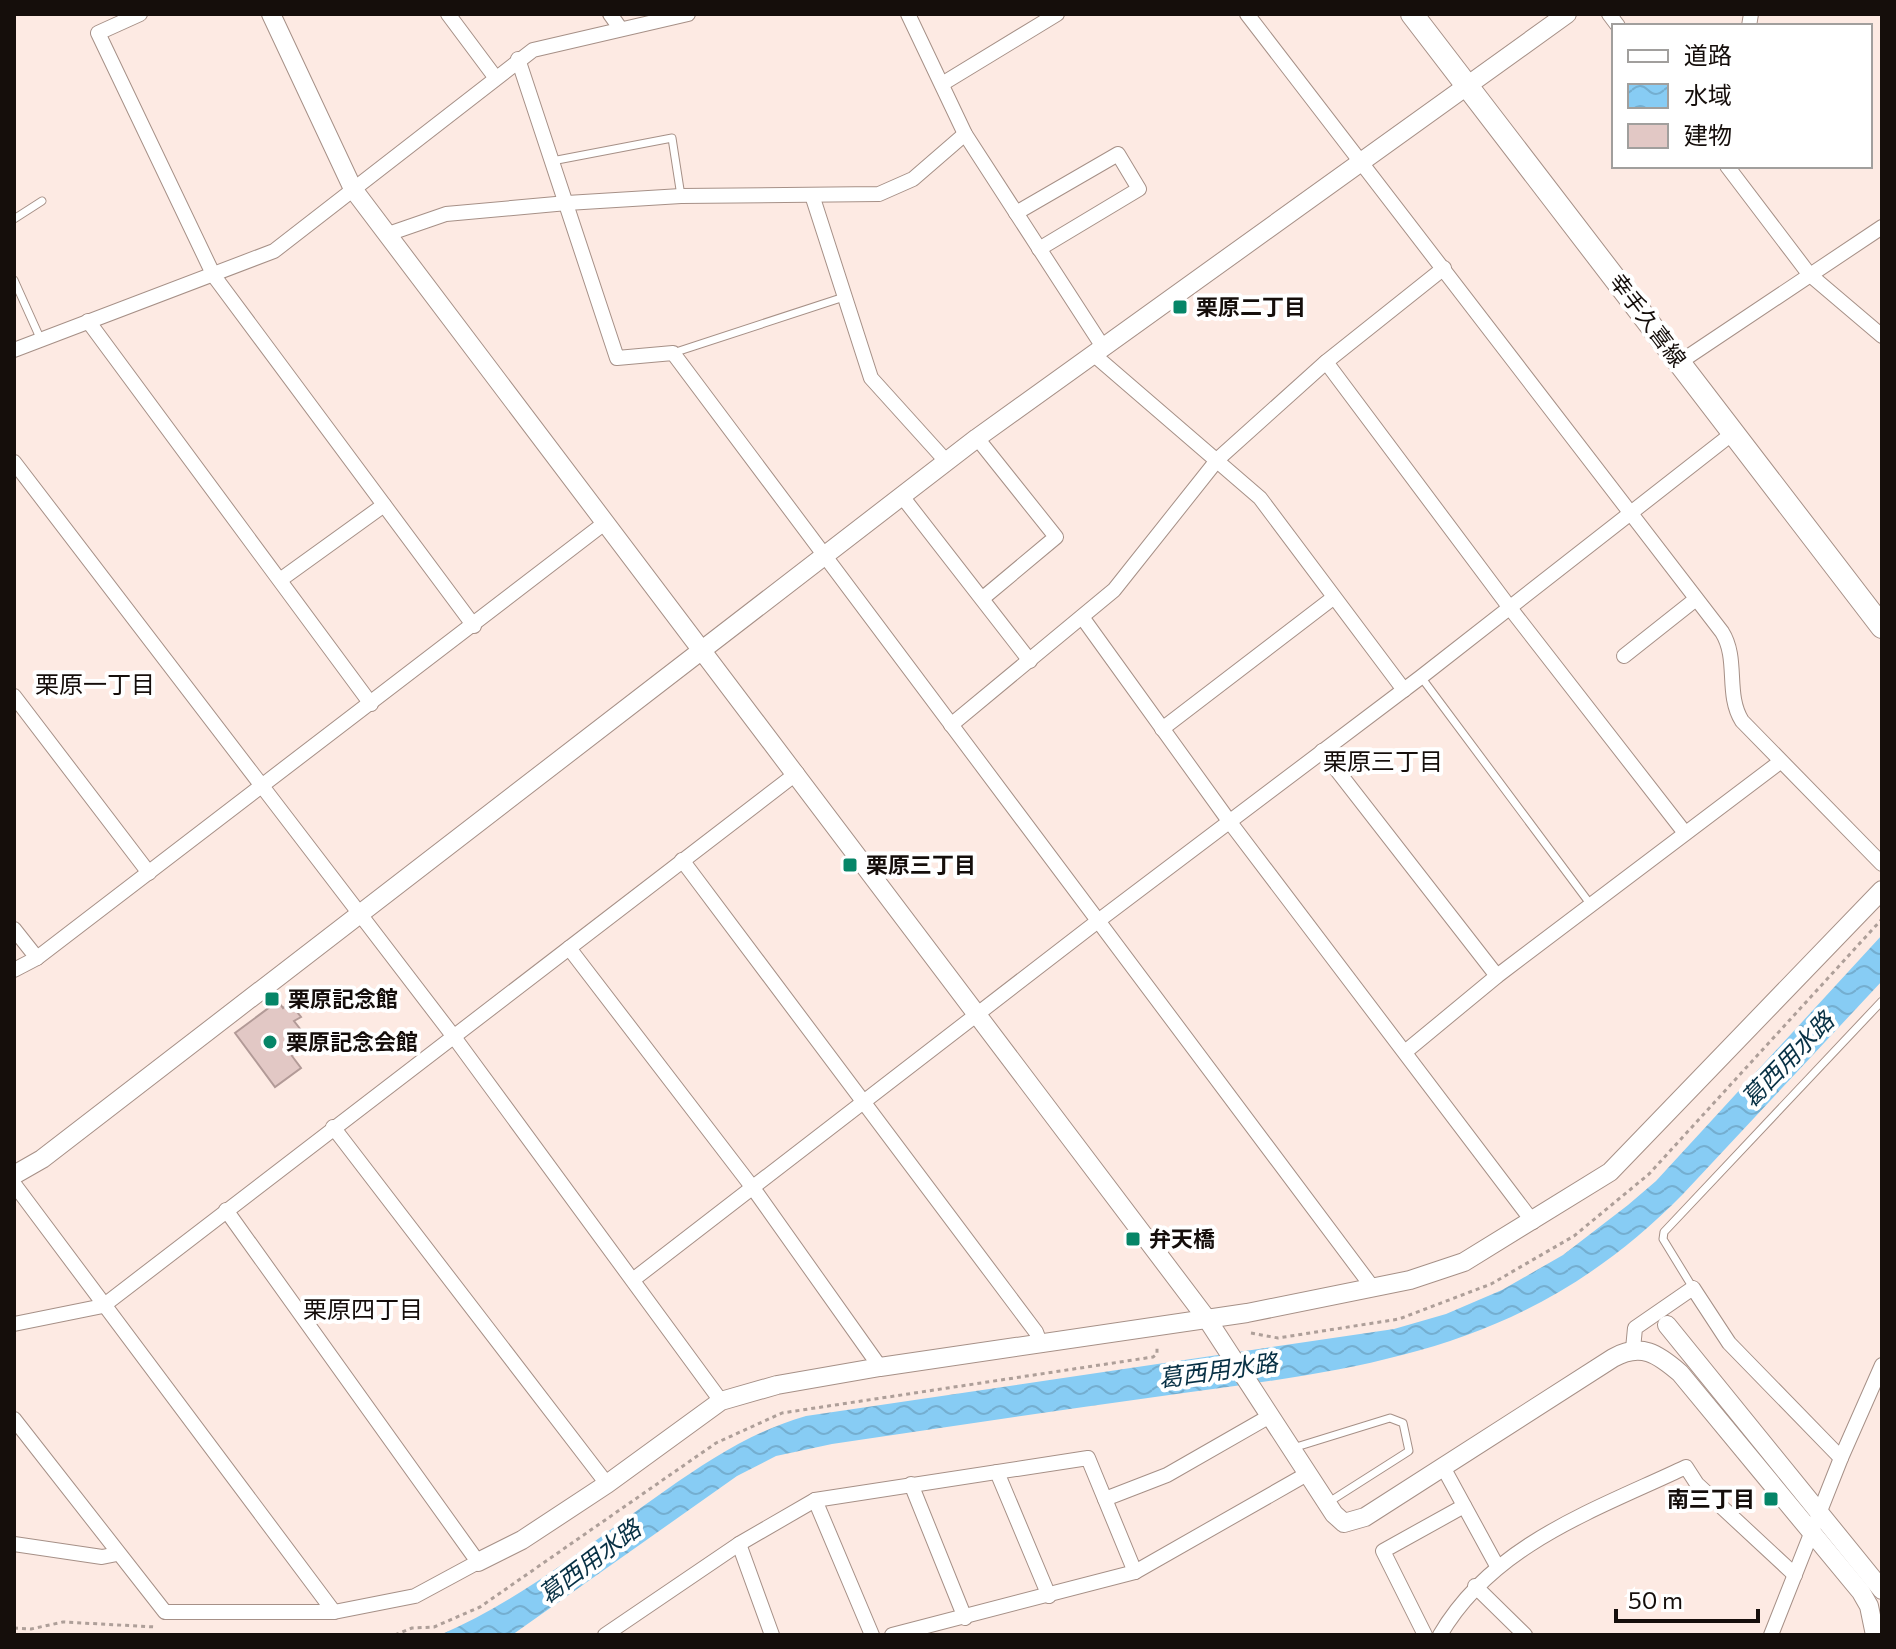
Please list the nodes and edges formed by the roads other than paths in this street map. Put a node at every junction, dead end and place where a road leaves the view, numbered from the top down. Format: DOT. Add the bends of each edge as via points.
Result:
graph roads {
  1 [pos="140,14"];
  2 [pos="271,14"];
  3 [pos="448,14"];
  4 [pos="610,14"];
  5 [pos="688,14"];
  6 [pos="908,14"];
  7 [pos="1057,14"];
  8 [pos="1247,14"];
  9 [pos="1412,14"];
  10 [pos="1567,14"];
  11 [pos="620,28"];
  12 [pos="518,59"];
  13 [pos="495,77"];
  14 [pos="942,84"];
  15 [pos="1466,84"];
  16 [pos="965,134"];
  17 [pos="1360,159"];
  18 [pos="552,161"];
  19 [pos="1729,168"];
  20 [pos="353,189"];
  21 [pos="812,195"];
  22 [pos="681,196"];
  23 [pos="42,201"];
  24 [pos="567,203"];
  25 [pos="1016,213"];
  26 [pos="14,219"];
  27 [pos="1882,227"];
  28 [pos="388,234"];
  29 [pos="1039,249"];
  30 [pos="1444,268"];
  31 [pos="1809,274"];
  32 [pos="214,276"];
  33 [pos="14,280"];
  34 [pos="846,296"];
  35 [pos="88,321"];
  36 [pos="1882,336"];
  37 [pos="41,340"];
  38 [pos="14,350"];
  39 [pos="1098,351"];
  40 [pos="673,353"];
  41 [pos="1326,362"];
  42 [pos="1680,362"];
  43 [pos="1733,433"];
  44 [pos="977,438"];
  45 [pos="1218,459"];
  46 [pos="946,461"];
  47 [pos="16,467"];
  48 [pos="901,495"];
  49 [pos="384,505"];
  50 [pos="1631,514"];
  51 [pos="606,522"];
  52 [pos="823,554"];
  53 [pos="280,580"];
  54 [pos="983,598"];
  55 [pos="1333,598"];
  56 [pos="1696,599"];
  57 [pos="1510,608"];
  58 [pos="1082,617"];
  59 [pos="474,626"];
  60 [pos="1882,627"];
  61 [pos="703,649"];
  62 [pos="1624,656"];
  63 [pos="1030,661"];
  64 [pos="1421,677"];
  65 [pos="1404,690"];
  66 [pos="14,696"];
  67 [pos="371,704"];
  68 [pos="951,725"];
  69 [pos="1162,729"];
  70 [pos="1322,751"];
  71 [pos="1780,762"];
  72 [pos="797,773"];
  73 [pos="263,786"];
  74 [pos="1229,821"];
  75 [pos="1685,833"];
  76 [pos="682,860"];
  77 [pos="1882,864"];
  78 [pos="149,873"];
  79 [pos="1882,890"];
  80 [pos="1591,905"];
  81 [pos="361,913"];
  82 [pos="1098,921"];
  83 [pos="14,929"];
  84 [pos="569,948"];
  85 [pos="37,958"];
  86 [pos="14,970"];
  87 [pos="1497,976"];
  88 [pos="1882,1001"];
  89 [pos="977,1015"];
  90 [pos="454,1037"];
  91 [pos="1405,1052"];
  92 [pos="865,1101"];
  93 [pos="333,1127"];
  94 [pos="14,1175"];
  95 [pos="14,1184"];
  96 [pos="753,1188"];
  97 [pos="226,1210"];
  98 [pos="1533,1222"];
  99 [pos="634,1279"];
  100 [pos="1373,1288"];
  101 [pos="1693,1288"];
  102 [pos="103,1306"];
  103 [pos="1207,1319"];
  104 [pos="14,1324"];
  105 [pos="1667,1325"];
  106 [pos="1041,1345"];
  107 [pos="1633,1349"];
  108 [pos="1882,1365"];
  109 [pos="880,1367"];
  110 [pos="721,1401"];
  111 [pos="1270,1416"];
  112 [pos="14,1419"];
  113 [pos="1291,1449"];
  114 [pos="1841,1458"];
  115 [pos="1443,1467"];
  116 [pos="997,1472"];
  117 [pos="1307,1474"];
  118 [pos="607,1484"];
  119 [pos="911,1484"];
  120 [pos="1105,1499"];
  121 [pos="815,1500"];
  122 [pos="1327,1504"];
  123 [pos="1464,1506"];
  124 [pos="1820,1513"];
  125 [pos="1812,1533"];
  126 [pos="14,1544"];
  127 [pos="739,1544"];
  128 [pos="117,1554"];
  129 [pos="478,1562"];
  130 [pos="1497,1566"];
  131 [pos="1135,1572"];
  132 [pos="1795,1575"];
  133 [pos="1475,1586"];
  134 [pos="1882,1590"];
  135 [pos="1049,1596"];
  136 [pos="334,1612"];
  137 [pos="965,1618"];
  138 [pos="1520,1633"];
  139 [pos="605,1635"];
  140 [pos="772,1635"];
  141 [pos="872,1635"];
  142 [pos="892,1635"];
  143 [pos="1425,1635"];
  144 [pos="1440,1635"];
  145 [pos="1771,1635"];
  146 [pos="1875,1635"];
  1 -- 32 [label="street" via="98,33"];
  2 -- 20 [label="street"];
  3 -- 13 [label="street"];
  4 -- 11 [label="street"];
  5 -- 11 [label="street"];
  6 -- 14 [label="street"];
  7 -- 14 [label="street"];
  8 -- 17 [label="street"];
  9 -- 15 [label="main road, 幸手久喜線"];
  10 -- 15 [label="street"];
  11 -- 12 [label="street" via="533,50"];
  12 -- 13 [label="street"];
  12 -- 18 [label="street"];
  13 -- 20 [label="street"];
  14 -- 16 [label="street"];
  15 -- 17 [label="street"];
  15 -- 42 [label="main road, 幸手久喜線"];
  16 -- 21 [label="street" via="913,179 879,194"];
  16 -- 25 [label="street"];
  17 -- 30 [label="street"];
  17 -- 39 [label="street"];
  18 -- 22 [label="lane" via="672,138"];
  18 -- 24 [label="street"];
  19 -- 31 [label="street"];
  20 -- 28 [label="street"];
  20 -- 32 [label="street" via="274,251"];
  21 -- 22 [label="street"];
  21 -- 34 [label="street"];
  22 -- 24 [label="street"];
  23 -- 26 [label="lane"];
  24 -- 28 [label="street" via="446,214"];
  24 -- 40 [label="street" via="617,358"];
  25 -- 29 [label="street"];
  25 -- 29 [label="street" via="1118,154 1139,189"];
  27 -- 31 [label="street"];
  28 -- 51 [label="street"];
  29 -- 39 [label="street"];
  30 -- 41 [label="street"];
  30 -- 50 [label="street"];
  31 -- 36 [label="street"];
  31 -- 42 [label="street"];
  32 -- 35 [label="street"];
  32 -- 49 [label="street"];
  33 -- 37 [label="lane"];
  34 -- 40 [label="lane"];
  34 -- 46 [label="street" via="871,378"];
  35 -- 37 [label="street"];
  35 -- 53 [label="street"];
  37 -- 38 [label="street"];
  39 -- 44 [label="street"];
  39 -- 45 [label="street"];
  40 -- 52 [label="street"];
  41 -- 45 [label="street"];
  41 -- 57 [label="street"];
  42 -- 43 [label="main road, 幸手久喜線"];
  43 -- 50 [label="street"];
  43 -- 60 [label="main road, 幸手久喜線"];
  44 -- 46 [label="street"];
  44 -- 54 [label="street" via="1056,537"];
  45 -- 55 [label="street" via="1260,498"];
  45 -- 58 [label="street" via="1114,590"];
  46 -- 48 [label="street"];
  47 -- 73 [label="street"];
  48 -- 52 [label="street"];
  48 -- 54 [label="street"];
  49 -- 53 [label="street"];
  49 -- 59 [label="street"];
  50 -- 56 [label="street"];
  50 -- 57 [label="street"];
  51 -- 59 [label="street"];
  51 -- 61 [label="street"];
  52 -- 61 [label="street"];
  52 -- 68 [label="street"];
  53 -- 67 [label="street"];
  54 -- 63 [label="street"];
  55 -- 65 [label="street"];
  55 -- 69 [label="street"];
  56 -- 62 [label="street"];
  56 -- 71 [label="street" via="1726,640 1736,712"];
  57 -- 64 [label="street"];
  57 -- 75 [label="street"];
  58 -- 63 [label="street"];
  58 -- 69 [label="street"];
  59 -- 67 [label="street"];
  61 -- 72 [label="street"];
  61 -- 81 [label="street"];
  63 -- 68 [label="street"];
  64 -- 65 [label="street"];
  64 -- 80 [label="lane"];
  65 -- 70 [label="street"];
  66 -- 78 [label="street"];
  67 -- 73 [label="street"];
  68 -- 82 [label="street"];
  69 -- 74 [label="street"];
  70 -- 74 [label="street"];
  70 -- 87 [label="street"];
  71 -- 75 [label="street"];
  71 -- 77 [label="street"];
  72 -- 76 [label="street"];
  72 -- 89 [label="street"];
  73 -- 78 [label="street"];
  73 -- 81 [label="street"];
  74 -- 82 [label="street"];
  74 -- 91 [label="street"];
  75 -- 80 [label="street"];
  76 -- 84 [label="street"];
  76 -- 92 [label="street"];
  78 -- 85 [label="street"];
  79 -- 98 [label="street" via="1610,1172"];
  80 -- 87 [label="street"];
  81 -- 90 [label="street"];
  81 -- 94 [label="street" via="42,1159"];
  82 -- 89 [label="street"];
  82 -- 100 [label="street"];
  83 -- 85 [label="street"];
  84 -- 90 [label="street"];
  84 -- 96 [label="street"];
  85 -- 86 [label="street"];
  87 -- 91 [label="street"];
  88 -- 101 [label="lane" via="1664,1232 1663,1239"];
  89 -- 92 [label="street"];
  89 -- 103 [label="street"];
  90 -- 93 [label="street"];
  90 -- 99 [label="street"];
  91 -- 98 [label="street"];
  92 -- 96 [label="street"];
  92 -- 106 [label="street"];
  93 -- 97 [label="street"];
  93 -- 118 [label="street"];
  95 -- 102 [label="street"];
  96 -- 99 [label="street"];
  96 -- 109 [label="street"];
  97 -- 102 [label="street"];
  97 -- 129 [label="street"];
  98 -- 100 [label="street" via="1445,1271"];
  99 -- 110 [label="street"];
  100 -- 103 [label="street"];
  101 -- 107 [label="street" via="1635,1328"];
  101 -- 114 [label="street" via="1729,1343"];
  102 -- 104 [label="street"];
  102 -- 136 [label="street"];
  103 -- 106 [label="street"];
  103 -- 111 [label="street"];
  105 -- 124 [label="street"];
  106 -- 109 [label="street"];
  107 -- 115 [label="street"];
  107 -- 125 [label="street" via="1660,1356 1680,1373"];
  108 -- 114 [label="street"];
  109 -- 110 [label="street"];
  110 -- 118 [label="street"];
  111 -- 113 [label="street"];
  111 -- 120 [label="street" via="1167,1475"];
  112 -- 128 [label="street"];
  113 -- 117 [label="street"];
  113 -- 122 [label="lane" via="1390,1418 1403,1423 1409,1451"];
  114 -- 124 [label="street"];
  115 -- 122 [label="street" via="1353,1523 1344,1523"];
  115 -- 123 [label="street"];
  116 -- 119 [label="street"];
  116 -- 120 [label="street" via="1088,1458"];
  116 -- 135 [label="street"];
  117 -- 122 [label="street"];
  117 -- 131 [label="street"];
  118 -- 129 [label="street"];
  119 -- 121 [label="street"];
  119 -- 137 [label="street"];
  120 -- 131 [label="street"];
  121 -- 127 [label="street"];
  121 -- 141 [label="street"];
  123 -- 130 [label="street"];
  123 -- 143 [label="street" via="1383,1551"];
  124 -- 125 [label="street"];
  124 -- 134 [label="street"];
  125 -- 132 [label="street"];
  125 -- 146 [label="street" via="1869,1606"];
  126 -- 128 [label="street" via="102,1557"];
  127 -- 139 [label="street"];
  127 -- 140 [label="street"];
  128 -- 136 [label="street" via="165,1612"];
  129 -- 136 [label="street" via="415,1596"];
  130 -- 132 [label="street" via="1550,1530 1686,1467 1697,1484"];
  130 -- 133 [label="street"];
  131 -- 135 [label="street"];
  132 -- 145 [label="street"];
  133 -- 138 [label="street"];
  133 -- 144 [label="street"];
  135 -- 137 [label="street"];
  137 -- 142 [label="street"];
}
